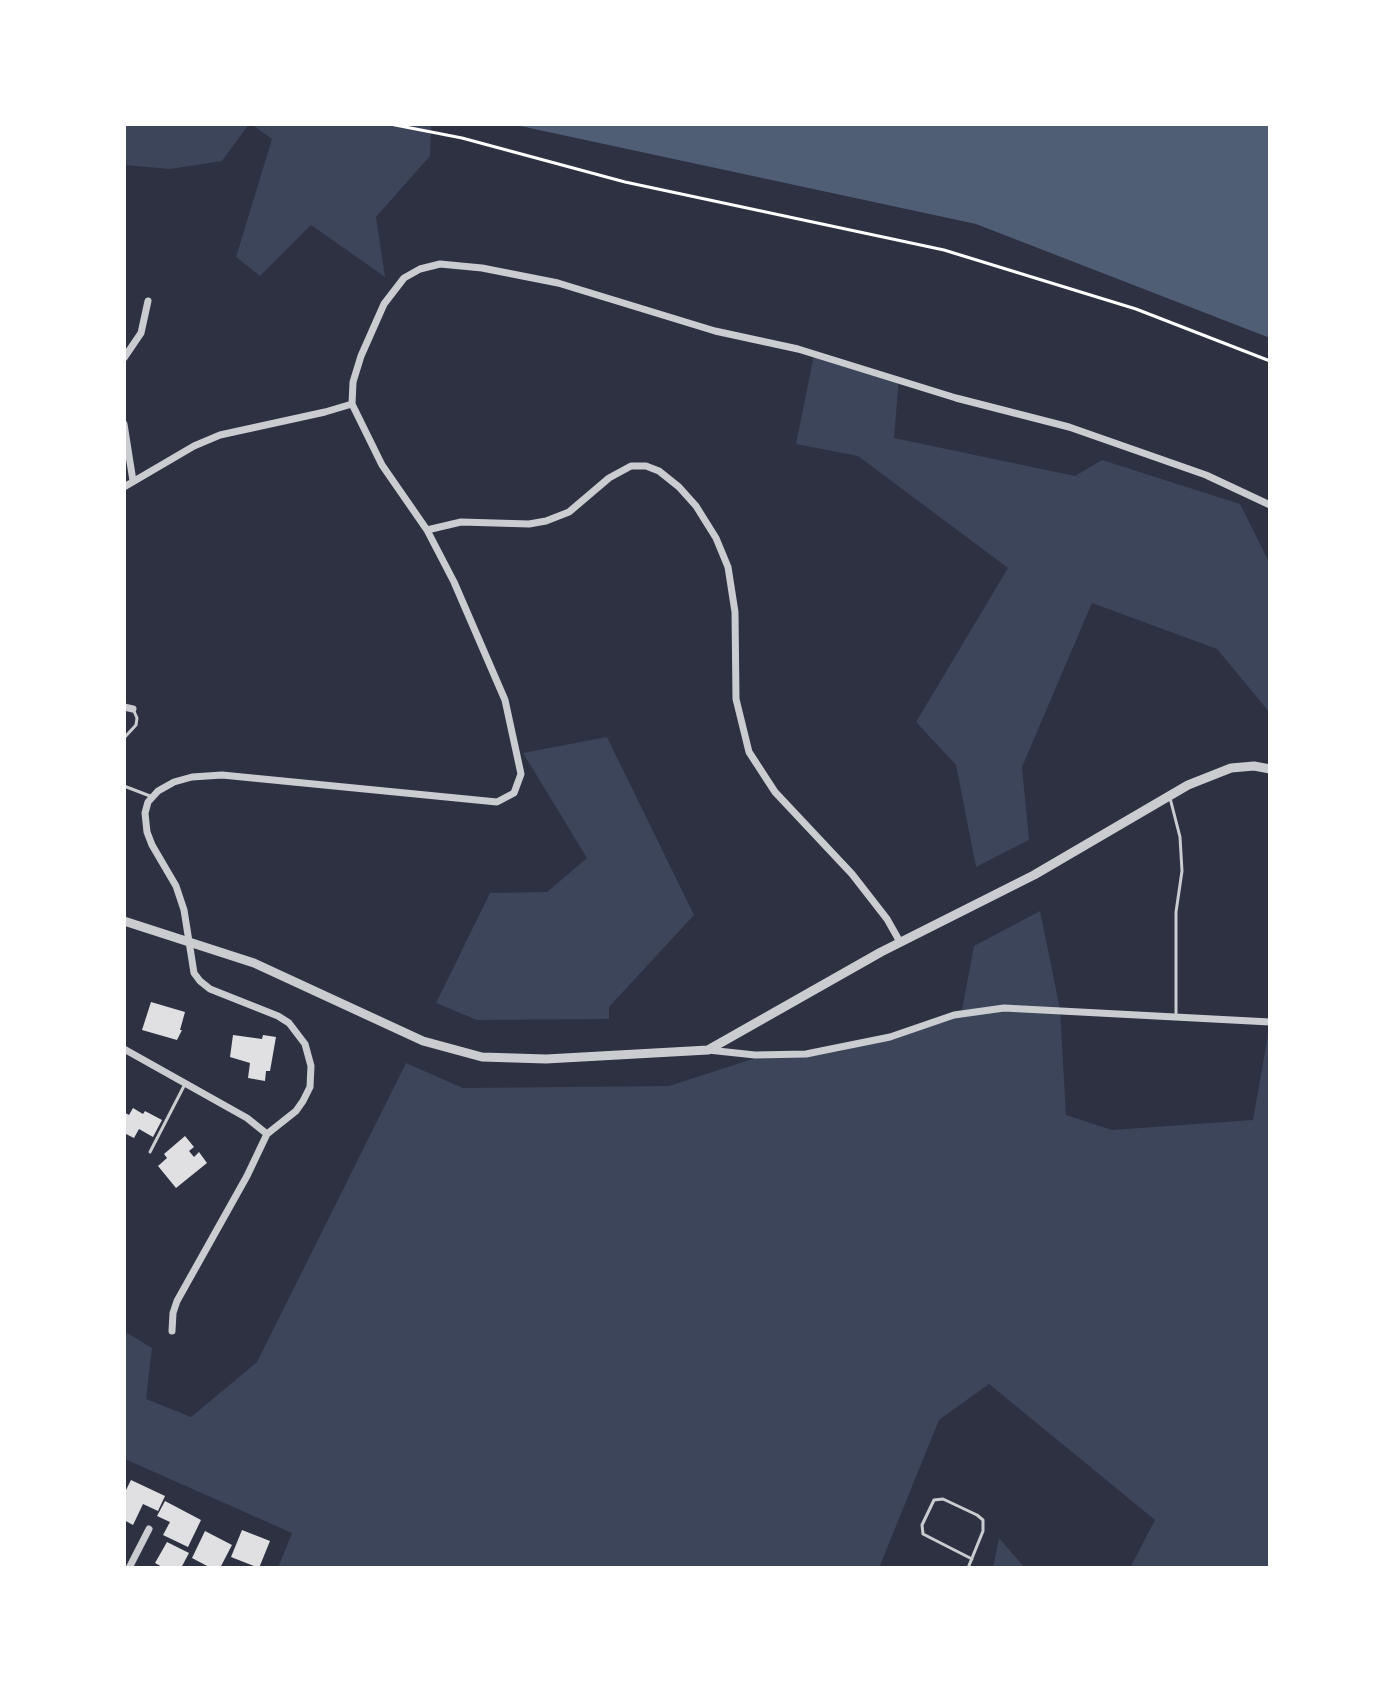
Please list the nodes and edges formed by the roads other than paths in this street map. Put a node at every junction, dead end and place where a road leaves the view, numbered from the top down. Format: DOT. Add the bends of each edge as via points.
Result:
graph roads {
  1 [pos="148,301"];
  2 [pos="124,358"];
  3 [pos="352,404"];
  4 [pos="124,424"];
  5 [pos="133,481"];
  6 [pos="124,487"];
  7 [pos="1270,505"];
  8 [pos="427,530"];
  9 [pos="128,708"];
  10 [pos="124,738"];
  11 [pos="1270,769"];
  12 [pos="124,786"];
  13 [pos="1170,796"];
  14 [pos="153,797"];
  15 [pos="124,921"];
  16 [pos="900,942"];
  17 [pos="188,943"];
  18 [pos="1176,1017"];
  19 [pos="1270,1022"];
  20 [pos="124,1049"];
  21 [pos="708,1050"];
  22 [pos="185,1084"];
  23 [pos="267,1134"];
  24 [pos="150,1152"];
  25 [pos="172,1331"];
  26 [pos="149,1529"];
  27 [pos="972,1559"];
  28 [pos="129,1568"];
  29 [pos="968,1568"];
  1 -- 2 [label="street" via="141,333"];
  3 -- 5 [label="street" via="220,435"];
  3 -- 7 [label="street" via="361,356 395,287 420,269 440,264 482,268 558,283 1069,427 1206,475"];
  3 -- 8 [label="street" via="382,465"];
  4 -- 5 [label="street"];
  5 -- 6 [label="street"];
  8 -- 14 [label="street" via="505,700 521,767 514,793 497,802 222,775 174,782"];
  8 -- 16 [label="street" via="461,522 546,521 569,512 631,466 659,471 679,487 716,538 728,567 735,612 736,699 749,752 775,792 852,874"];
  9 -- 10 [label="lane" via="137,718"];
  11 -- 13 [label="street" via="1218,772"];
  12 -- 14 [label="lane"];
  13 -- 16 [label="street" via="1034,875"];
  13 -- 18 [label="lane" via="1182,871 1176,912"];
  14 -- 17 [label="street" via="145,813 147,832 176,886"];
  15 -- 17 [label="street"];
  16 -- 21 [label="street"];
  17 -- 21 [label="street" via="291,978 423,1041 482,1057 560,1059"];
  17 -- 23 [label="street" via="200,981 278,1016 305,1044 310,1087 296,1111"];
  18 -- 19 [label="street"];
  18 -- 21 [label="street" via="1004,1008 954,1015 890,1037 818,1052 755,1055"];
  20 -- 22 [label="street"];
  22 -- 23 [label="street"];
  22 -- 24 [label="lane"];
  23 -- 25 [label="street" via="177,1301"];
  26 -- 28 [label="street"];
  27 -- 27 [label="lane" via="983,1520 943,1499 934,1500 923,1534"];
  27 -- 29 [label="lane"];
}
